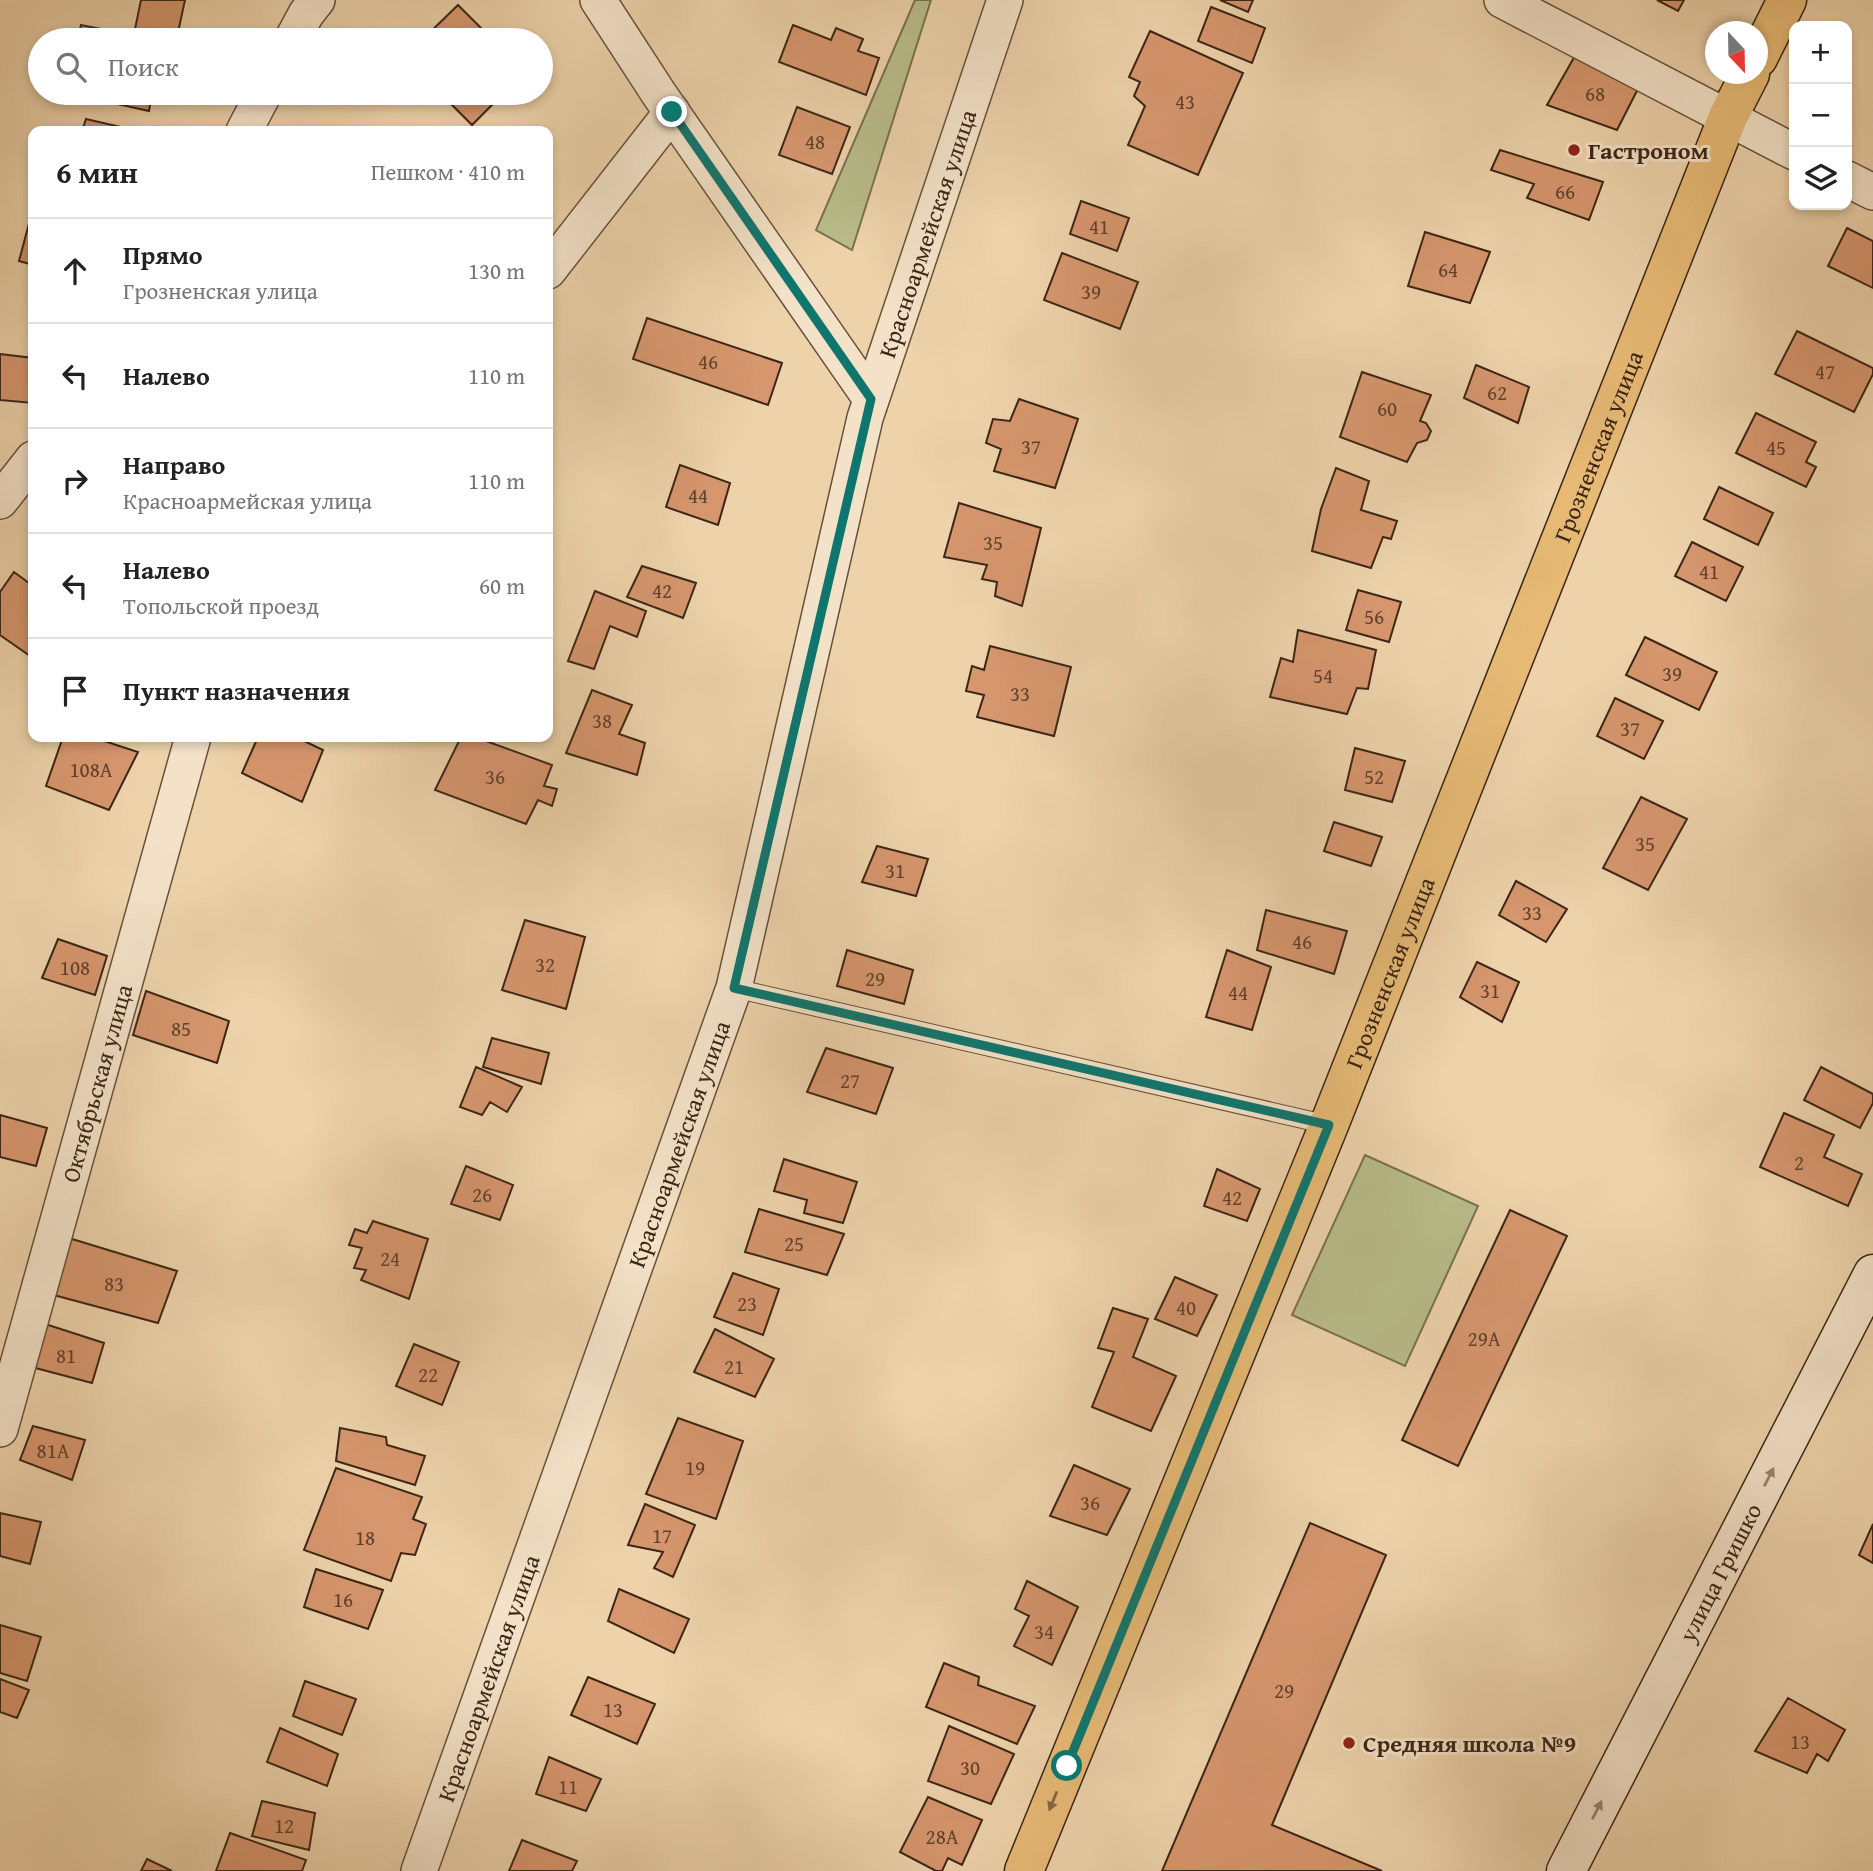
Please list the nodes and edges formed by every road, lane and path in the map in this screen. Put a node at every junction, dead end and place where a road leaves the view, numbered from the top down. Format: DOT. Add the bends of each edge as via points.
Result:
graph roads {
  1 [pos="317,0"];
  2 [pos="598,0"];
  3 [pos="1005,0"];
  4 [pos="1502,0"];
  5 [pos="1787,0"];
  6 [pos="298,28"];
  7 [pos="1768,38"];
  8 [pos="1745,84"];
  9 [pos="258,105"];
  10 [pos="672,112"];
  11 [pos="1727,117"];
  12 [pos="247,126"];
  13 [pos="1789,149"];
  14 [pos="1852,182"];
  15 [pos="1873,192"];
  16 [pos="553,265"];
  17 [pos="871,399"];
  18 [pos="28,465"];
  19 [pos="0,501"];
  20 [pos="192,742"];
  21 [pos="734,988"];
  22 [pos="1329,1125"];
  23 [pos="1873,1274"];
  24 [pos="0,1429"];
  25 [pos="419,1871"];
  26 [pos="1024,1871"];
  27 [pos="1566,1871"];
  1 -- 6 [label="street"];
  2 -- 10 [label="street"];
  3 -- 17 [label="street, Красноармейская улица"];
  4 -- 11 [label="street"];
  5 -- 7 [label="main road"];
  8 -- 11 [label="main road, Грозненская улица"];
  9 -- 12 [label="street"];
  10 -- 16 [label="street"];
  10 -- 17 [label="street"];
  11 -- 13 [label="street"];
  11 -- 22 [label="main road, Грозненская улица"];
  14 -- 15 [label="street"];
  17 -- 21 [label="street, Красноармейская улица"];
  18 -- 19 [label="street"];
  20 -- 24 [label="street, Октябрьская улица"];
  21 -- 22 [label="lane"];
  21 -- 25 [label="street, Красноармейская улица"];
  22 -- 26 [label="main road, Грозненская улица, one-way"];
  27 -- 23 [label="street, улица Гришко, one-way"];
}
